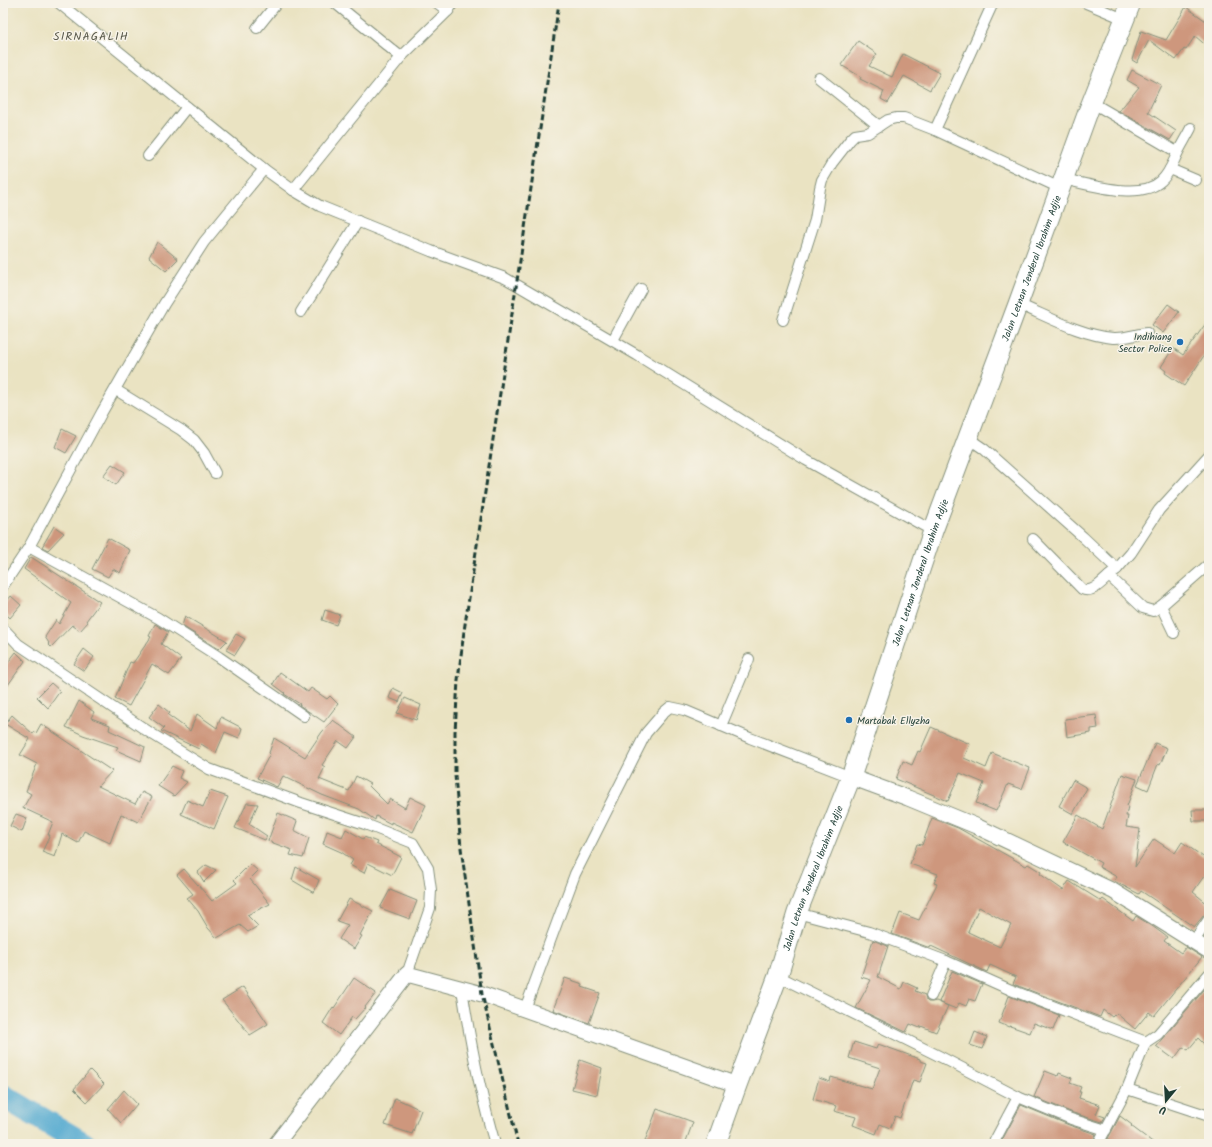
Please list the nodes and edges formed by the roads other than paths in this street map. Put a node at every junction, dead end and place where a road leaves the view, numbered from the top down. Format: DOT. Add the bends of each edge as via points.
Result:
graph roads {
  1 [pos="59,3"];
  2 [pos="277,3"];
  3 [pos="335,3"];
  4 [pos="437,3"];
  5 [pos="993,3"];
  6 [pos="1086,3"];
  7 [pos="450,7"];
  8 [pos="1128,11"];
  9 [pos="257,28"];
  10 [pos="401,57"];
  11 [pos="819,78"];
  12 [pos="1091,102"];
  13 [pos="187,107"];
  14 [pos="879,126"];
  15 [pos="1191,128"];
  16 [pos="935,130"];
  17 [pos="1178,152"];
  18 [pos="148,156"];
  19 [pos="264,169"];
  20 [pos="1170,169"];
  21 [pos="1196,180"];
  22 [pos="1062,183"];
  23 [pos="293,190"];
  24 [pos="358,221"];
  25 [pos="641,289"];
  26 [pos="1018,304"];
  27 [pos="301,312"];
  28 [pos="783,320"];
  29 [pos="1147,334"];
  30 [pos="613,340"];
  31 [pos="116,390"];
  32 [pos="968,438"];
  33 [pos="1209,455"];
  34 [pos="215,473"];
  35 [pos="933,531"];
  36 [pos="1033,539"];
  37 [pos="29,547"];
  38 [pos="1209,564"];
  39 [pos="1113,573"];
  40 [pos="3,586"];
  41 [pos="1161,606"];
  42 [pos="3,628"];
  43 [pos="1174,633"];
  44 [pos="749,659"];
  45 [pos="304,716"];
  46 [pos="721,726"];
  47 [pos="850,777"];
  48 [pos="797,913"];
  49 [pos="1209,919"];
  50 [pos="1194,941"];
  51 [pos="1209,951"];
  52 [pos="946,961"];
  53 [pos="407,974"];
  54 [pos="1209,974"];
  55 [pos="778,976"];
  56 [pos="462,989"];
  57 [pos="931,996"];
  58 [pos="525,1009"];
  59 [pos="1146,1042"];
  60 [pos="737,1085"];
  61 [pos="1127,1089"];
  62 [pos="1018,1097"];
  63 [pos="1209,1116"];
  64 [pos="1106,1130"];
  65 [pos="276,1144"];
  66 [pos="495,1144"];
  67 [pos="716,1144"];
  68 [pos="994,1144"];
  69 [pos="1098,1144"];
  1 -- 13 [label="street"];
  2 -- 9 [label="street"];
  3 -- 10 [label="street"];
  4 -- 7 [label="street"];
  5 -- 16 [label="street"];
  6 -- 8 [label="street"];
  7 -- 10 [label="street"];
  8 -- 12 [label="highway, Jalan Letnan Jenderal Ibrahim Adjie"];
  10 -- 23 [label="street"];
  11 -- 14 [label="street"];
  12 -- 17 [label="street"];
  12 -- 22 [label="highway, Jalan Letnan Jenderal Ibrahim Adjie"];
  13 -- 18 [label="street"];
  13 -- 19 [label="street"];
  14 -- 16 [label="street" via="888,120 904,118"];
  14 -- 28 [label="street" via="868,133 855,135 822,180 815,220"];
  15 -- 17 [label="street"];
  16 -- 22 [label="street"];
  17 -- 20 [label="street"];
  19 -- 23 [label="street"];
  19 -- 31 [label="street" via="204,242 164,304"];
  20 -- 21 [label="street"];
  20 -- 22 [label="street" via="1162,181 1145,189 1118,190"];
  22 -- 26 [label="highway, Jalan Letnan Jenderal Ibrahim Adjie"];
  23 -- 24 [label="street" via="320,206"];
  24 -- 27 [label="street"];
  24 -- 30 [label="street" via="504,278"];
  25 -- 30 [label="street"];
  26 -- 29 [label="street" via="1081,331 1100,336 1116,338"];
  26 -- 32 [label="highway, Jalan Letnan Jenderal Ibrahim Adjie"];
  30 -- 35 [label="street" via="806,460"];
  31 -- 34 [label="street" via="194,440"];
  31 -- 37 [label="street"];
  32 -- 35 [label="highway, Jalan Letnan Jenderal Ibrahim Adjie"];
  32 -- 39 [label="street" via="984,449 1083,537"];
  33 -- 39 [label="street" via="1159,510 1132,553"];
  35 -- 47 [label="highway, Jalan Letnan Jenderal Ibrahim Adjie"];
  36 -- 39 [label="street" via="1082,589 1092,590"];
  37 -- 40 [label="street"];
  37 -- 45 [label="street" via="158,618"];
  38 -- 41 [label="street"];
  39 -- 41 [label="street" via="1143,608 1153,611"];
  41 -- 43 [label="street"];
  42 -- 53 [label="street" via="18,644 209,769 413,843 428,868 431,890 430,908"];
  44 -- 46 [label="street"];
  46 -- 47 [label="street"];
  46 -- 58 [label="street" via="684,710 670,707 646,733 575,874"];
  47 -- 48 [label="highway, Jalan Letnan Jenderal Ibrahim Adjie"];
  47 -- 50 [label="street" via="908,798 1030,851 1112,891"];
  48 -- 52 [label="street" via="869,932"];
  48 -- 55 [label="highway, Jalan Letnan Jenderal Ibrahim Adjie"];
  49 -- 50 [label="street"];
  50 -- 51 [label="street"];
  52 -- 57 [label="street"];
  52 -- 59 [label="street" via="1011,990"];
  53 -- 56 [label="street"];
  53 -- 65 [label="street"];
  54 -- 59 [label="street" via="1158,1034"];
  55 -- 60 [label="highway, Jalan Letnan Jenderal Ibrahim Adjie"];
  55 -- 62 [label="street"];
  56 -- 58 [label="street"];
  56 -- 66 [label="street" via="472,1052"];
  58 -- 60 [label="street"];
  59 -- 61 [label="street"];
  60 -- 67 [label="highway, Jalan Letnan Jenderal Ibrahim Adjie"];
  61 -- 63 [label="street"];
  61 -- 64 [label="street"];
  62 -- 64 [label="street"];
  62 -- 68 [label="street"];
  64 -- 69 [label="street"];
}
